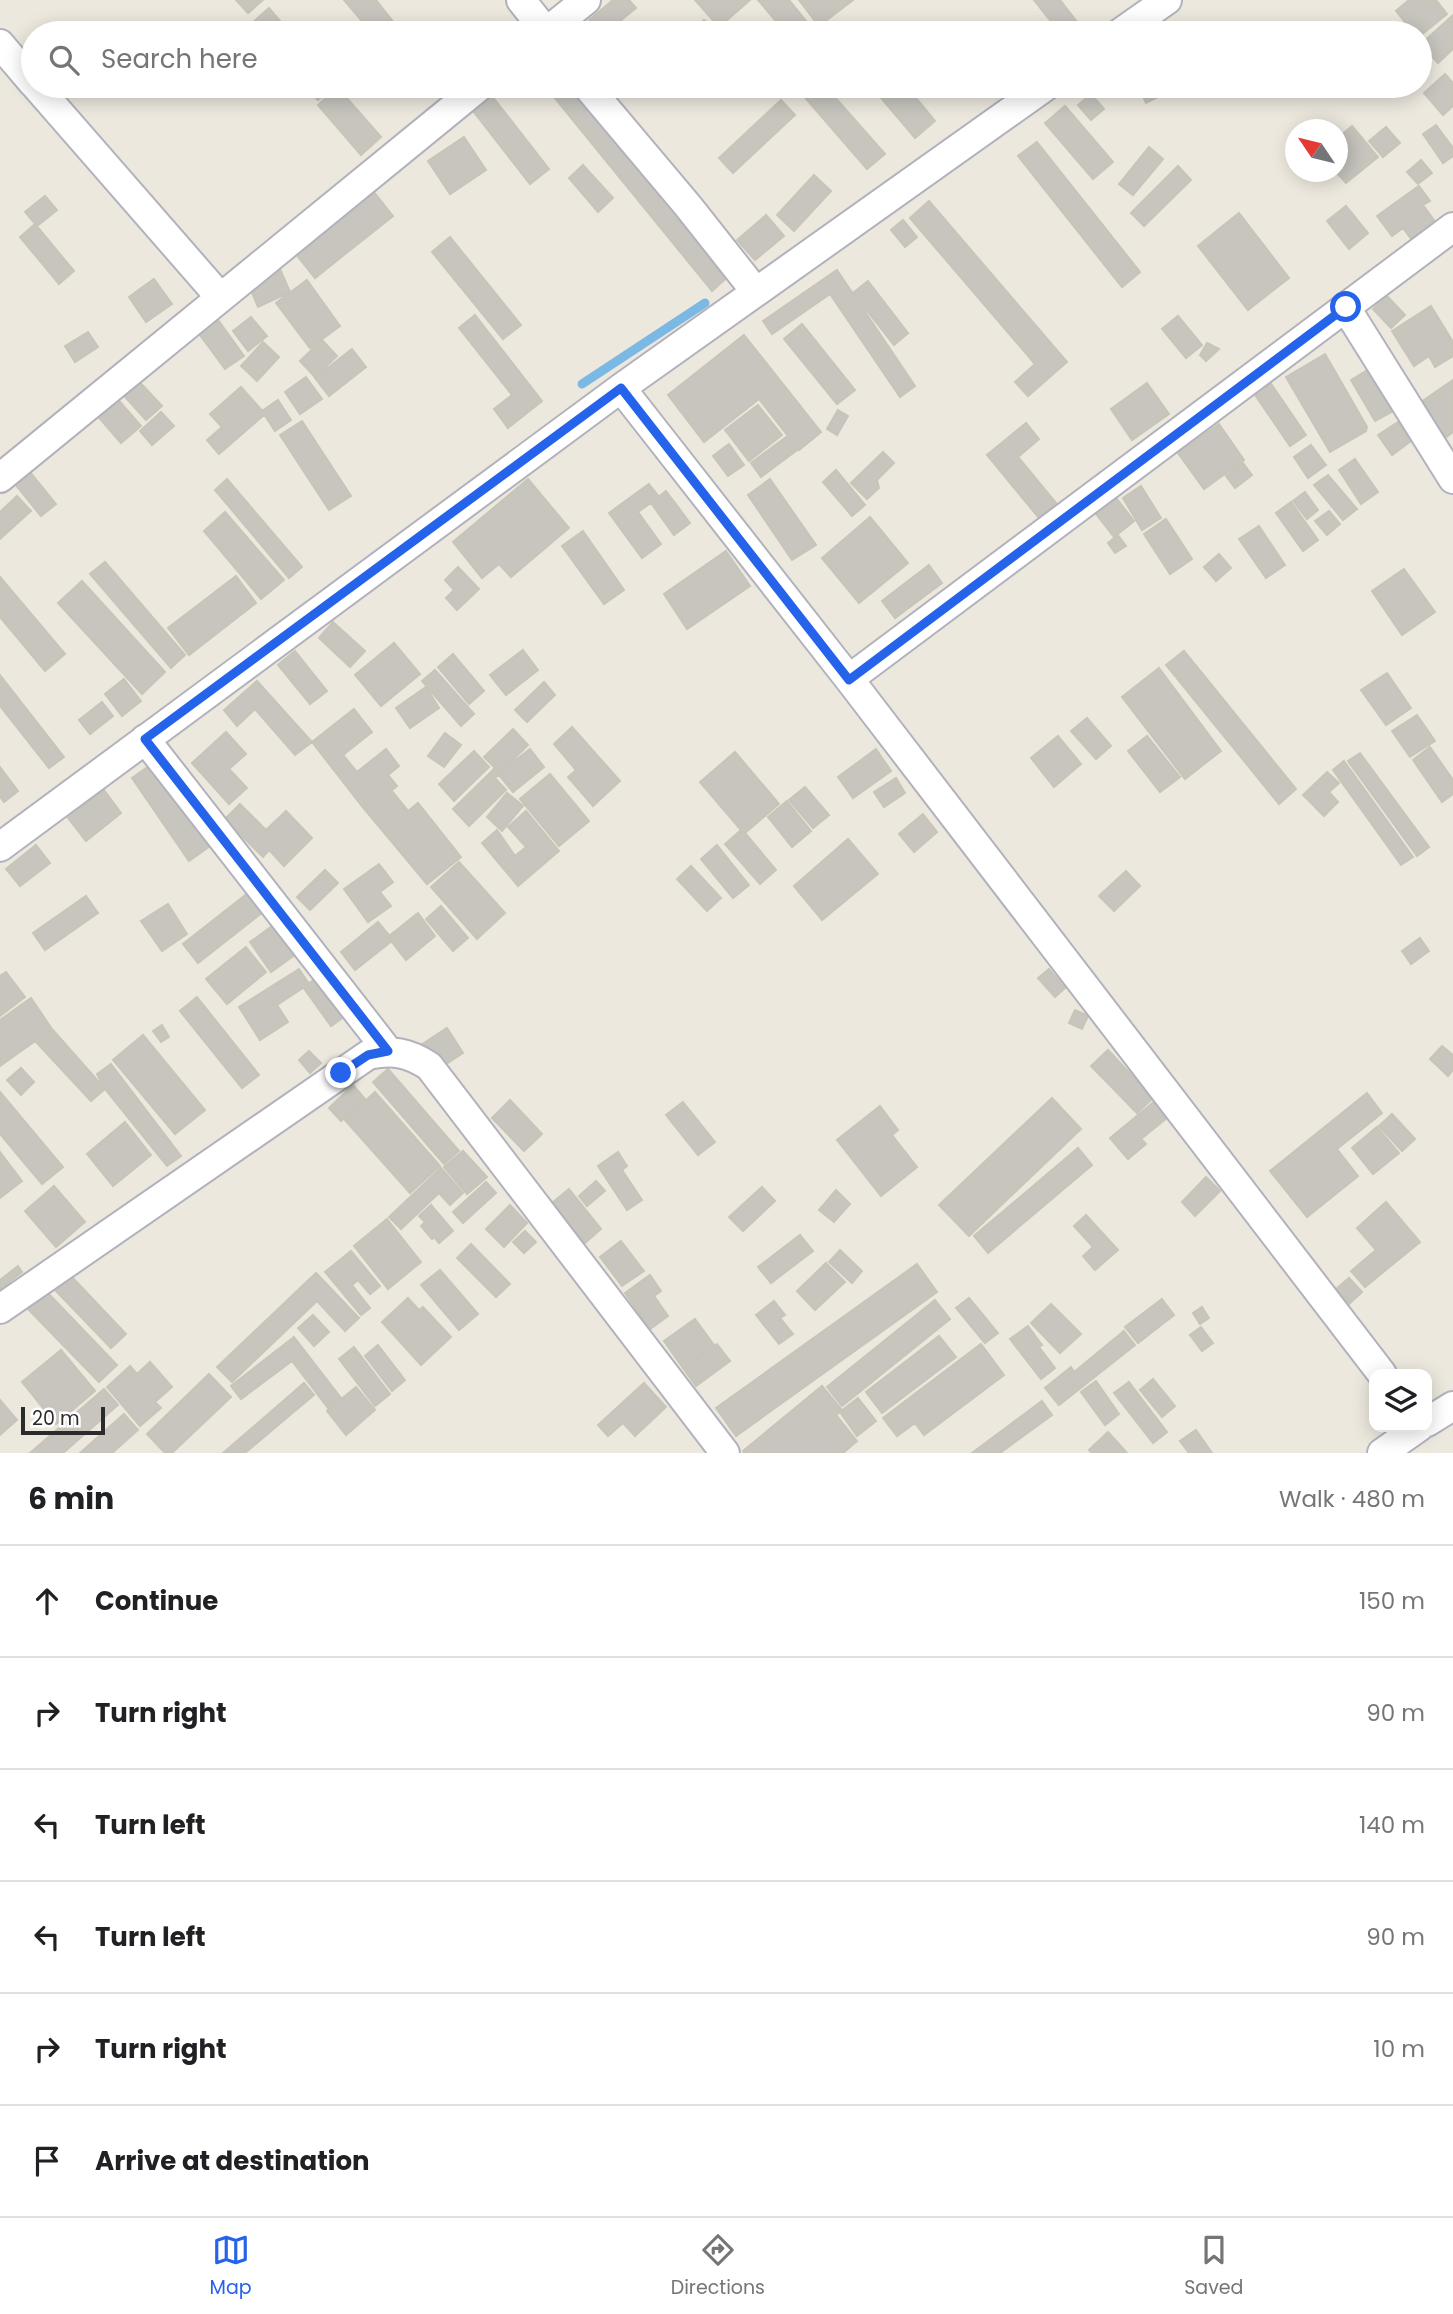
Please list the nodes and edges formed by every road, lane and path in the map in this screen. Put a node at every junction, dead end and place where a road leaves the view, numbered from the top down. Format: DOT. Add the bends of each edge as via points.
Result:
graph roads {
  1 [pos="521,0"];
  2 [pos="586,0"];
  3 [pos="1167,0"];
  4 [pos="537,21"];
  5 [pos="561,21"];
  6 [pos="1137,21"];
  7 [pos="0,44"];
  8 [pos="21,68"];
  9 [pos="47,98"];
  10 [pos="465,98"];
  11 [pos="597,98"];
  12 [pos="1029,98"];
  13 [pos="1453,226"];
  14 [pos="756,292"];
  15 [pos="220,297"];
  16 [pos="1346,307"];
  17 [pos="621,388"];
  18 [pos="0,478"];
  19 [pos="1453,479"];
  20 [pos="849,680"];
  21 [pos="145,739"];
  22 [pos="0,847"];
  23 [pos="388,1051"];
  24 [pos="0,1309"];
  25 [pos="1378,1369"];
  26 [pos="1439,1420"];
  27 [pos="724,1453"];
  28 [pos="1382,1453"];
  1 -- 4 [label="street"];
  2 -- 5 [label="street"];
  3 -- 6 [label="street"];
  7 -- 8 [label="street"];
  9 -- 15 [label="street"];
  10 -- 15 [label="street"];
  11 -- 14 [label="street"];
  12 -- 14 [label="street"];
  13 -- 16 [label="street"];
  14 -- 17 [label="street"];
  15 -- 18 [label="street"];
  16 -- 19 [label="street"];
  16 -- 20 [label="street"];
  17 -- 20 [label="street"];
  17 -- 21 [label="street"];
  20 -- 25 [label="street"];
  21 -- 22 [label="street"];
  21 -- 23 [label="street"];
  23 -- 24 [label="street" via="368,1055"];
  23 -- 27 [label="street" via="413,1056 429,1066"];
  26 -- 28 [label="street"];
}
